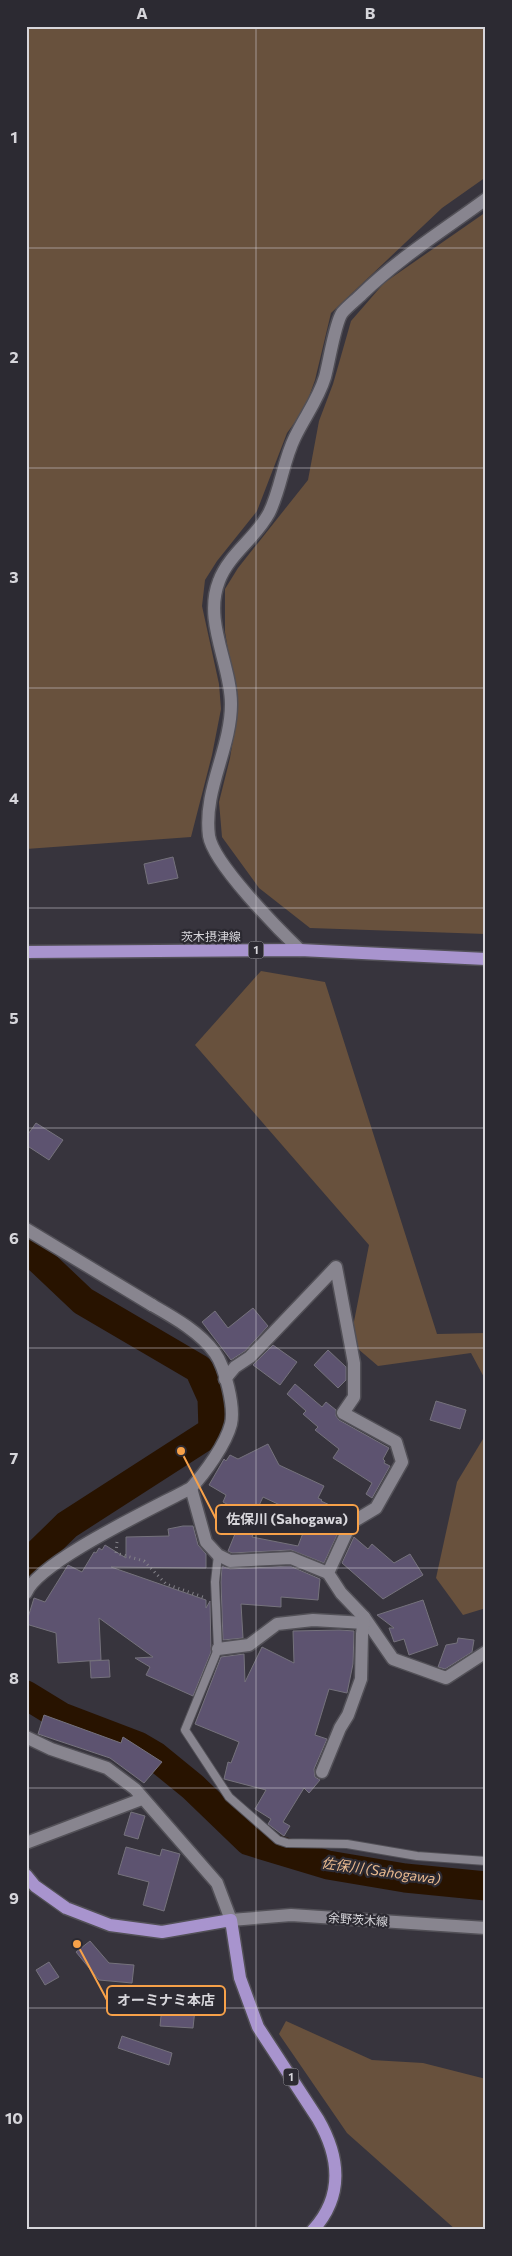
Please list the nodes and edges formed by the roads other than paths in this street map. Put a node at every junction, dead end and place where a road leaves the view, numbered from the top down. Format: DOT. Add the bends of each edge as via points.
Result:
graph roads {
  1 [pos="486,199"];
  2 [pos="300,950"];
  3 [pos="26,952"];
  4 [pos="486,959"];
  5 [pos="26,1228"];
  6 [pos="225,1379"];
  7 [pos="191,1488"];
  8 [pos="218,1555"];
  9 [pos="328,1573"];
  10 [pos="26,1593"];
  11 [pos="365,1620"];
  12 [pos="218,1649"];
  13 [pos="486,1652"];
  14 [pos="26,1737"];
  15 [pos="322,1772"];
  16 [pos="142,1799"];
  17 [pos="26,1843"];
  18 [pos="486,1861"];
  19 [pos="26,1875"];
  20 [pos="231,1920"];
  21 [pos="486,1928"];
  22 [pos="313,2230"];
  1 -- 2 [label="street" via="379,277 341,314 324,379 313,408 295,437 268,514 218,581 214,605 231,705 222,756 209,800 209,836 213,848 234,878 267,918"];
  2 -- 3 [label="main road, 茨木摂津線 / 1"];
  2 -- 4 [label="main road, 茨木摂津線 / 1"];
  5 -- 6 [label="street" via="185,1324 215,1354"];
  6 -- 7 [label="street" via="229,1388 231,1423 202,1477"];
  6 -- 9 [label="street" via="336,1267 354,1363 354,1396 343,1413 396,1442 402,1462 376,1508 351,1523"];
  7 -- 8 [label="street" via="206,1542"];
  7 -- 10 [label="street" via="72,1552 50,1567"];
  8 -- 9 [label="street" via="230,1561 291,1558"];
  8 -- 12 [label="lane" via="215,1582"];
  9 -- 11 [label="street"];
  11 -- 12 [label="street" via="277,1624 249,1645"];
  11 -- 13 [label="street" via="393,1659 446,1678"];
  11 -- 15 [label="street" via="361,1679"];
  12 -- 18 [label="lane" via="184,1730 229,1797 272,1836 287,1842 347,1844 417,1856"];
  14 -- 16 [label="street" via="107,1768"];
  16 -- 17 [label="street"];
  16 -- 20 [label="street" via="217,1883"];
  19 -- 20 [label="main road" via="35,1886 66,1908 110,1925 162,1932"];
  20 -- 21 [label="street, 余野茨木線" via="291,1915"];
  20 -- 22 [label="main road, 1" via="240,1978 258,2027 327,2134 336,2166 334,2196"];
}
